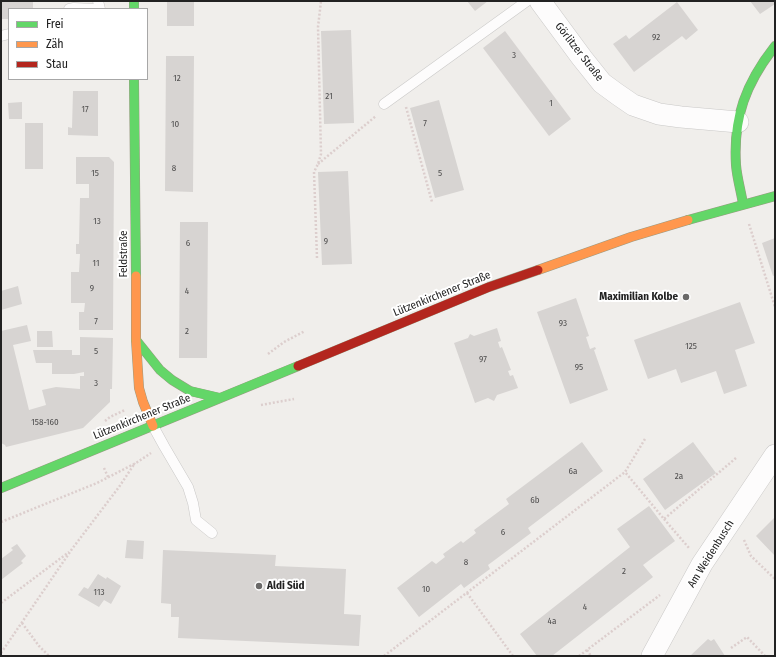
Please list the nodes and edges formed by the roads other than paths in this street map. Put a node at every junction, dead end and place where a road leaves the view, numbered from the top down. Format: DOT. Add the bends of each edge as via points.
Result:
graph roads {
  1 [pos="527,1"];
  2 [pos="540,1"];
  3 [pos="775,46"];
  4 [pos="134,80"];
  5 [pos="384,104"];
  6 [pos="738,122"];
  7 [pos="775,196"];
  8 [pos="743,204"];
  9 [pos="136,340"];
  10 [pos="220,398"];
  11 [pos="153,426"];
  12 [pos="775,455"];
  13 [pos="1,488"];
  14 [pos="212,533"];
  15 [pos="652,656"];
  1 -- 5 [label="lane"];
  2 -- 6 [label="street, Görlitzer Straße" via="602,83 633,105 659,114"];
  3 -- 6 [label="main road" via="766,56 747,90"];
  4 -- 9 [label="main road, Feldstraße"];
  6 -- 8 [label="main road" via="736,166"];
  7 -- 8 [label="main road, Lützenkirchener Straße"];
  8 -- 10 [label="main road, Lützenkirchener Straße" via="668,226 489,287"];
  9 -- 10 [label="main road" via="160,370 172,380 190,391"];
  9 -- 11 [label="main road, Feldstraße" via="139,388"];
  10 -- 11 [label="main road, Lützenkirchener Straße"];
  11 -- 13 [label="main road, Lützenkirchener Straße"];
  11 -- 14 [label="lane" via="188,487 196,520"];
  12 -- 15 [label="street, Am Weidenbusch" via="702,564"];
}
